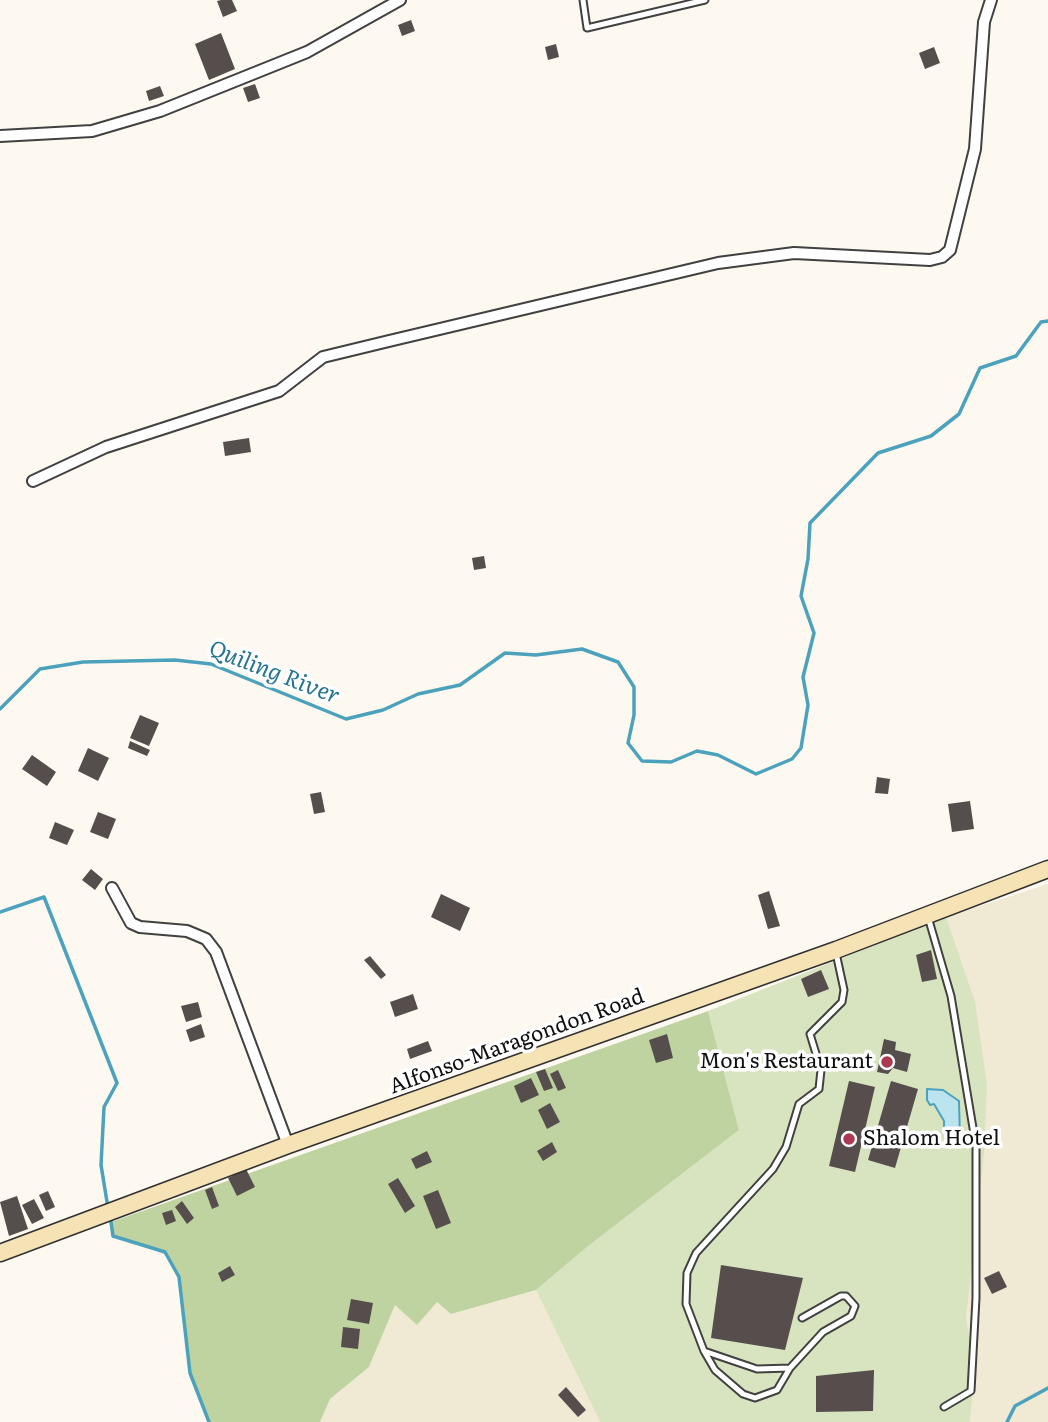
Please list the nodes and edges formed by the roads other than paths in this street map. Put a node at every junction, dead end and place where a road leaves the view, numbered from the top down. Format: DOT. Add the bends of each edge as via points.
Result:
graph roads {
  1 [pos="400,0"];
  2 [pos="583,0"];
  3 [pos="705,0"];
  4 [pos="991,0"];
  5 [pos="0,136"];
  6 [pos="33,481"];
  7 [pos="1048,869"];
  8 [pos="112,888"];
  9 [pos="927,915"];
  10 [pos="836,950"];
  11 [pos="288,1145"];
  12 [pos="0,1252"];
  13 [pos="802,1318"];
  14 [pos="704,1351"];
  15 [pos="790,1368"];
  16 [pos="944,1407"];
  1 -- 5 [label="street" via="307,52 160,111 92,131"];
  2 -- 3 [label="lane" via="587,28"];
  4 -- 6 [label="street" via="984,22 975,149 950,250 942,257 794,253 718,263 323,357 279,391 106,447"];
  7 -- 9 [label="street, Alfonso-Maragondon Road"];
  8 -- 11 [label="street" via="131,923 187,931 206,939 216,952"];
  9 -- 10 [label="street, Alfonso-Maragondon Road"];
  9 -- 16 [label="lane" via="951,996 976,1146 971,1391"];
  10 -- 11 [label="street, Alfonso-Maragondon Road"];
  10 -- 14 [label="lane" via="842,1002 810,1034 821,1070 819,1089 800,1104 786,1147 773,1169 696,1254 687,1273 686,1304"];
  11 -- 12 [label="street, Alfonso-Maragondon Road"];
  13 -- 15 [label="lane" via="838,1297 846,1296 855,1306 851,1316 823,1332"];
  14 -- 15 [label="lane" via="757,1369"];
  14 -- 15 [label="lane" via="729,1385 755,1398 777,1390"];
}
